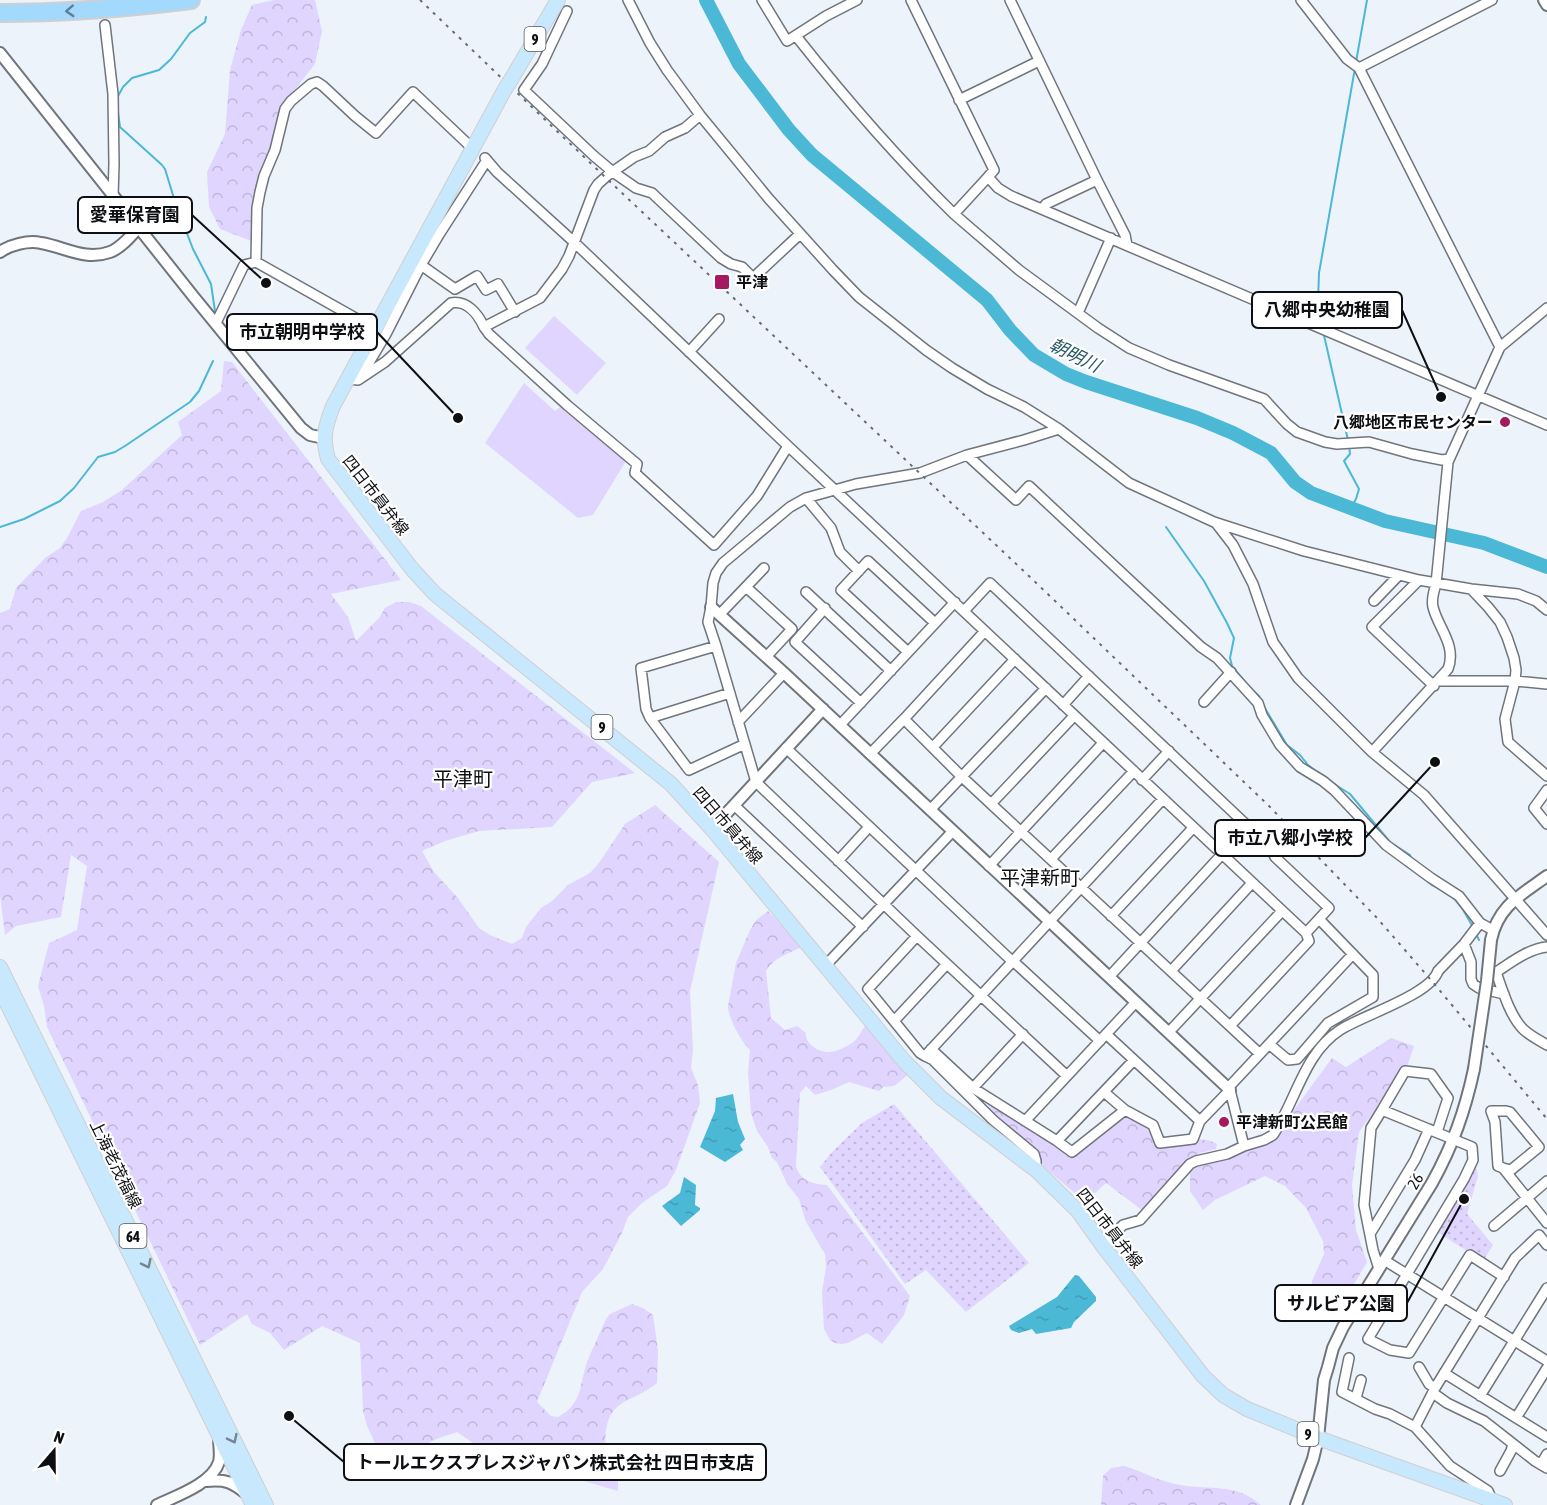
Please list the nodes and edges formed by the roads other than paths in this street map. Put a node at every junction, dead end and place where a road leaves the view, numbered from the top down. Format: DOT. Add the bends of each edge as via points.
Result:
graph roads {
  1 [pos="190,0"];
  2 [pos="628,0"];
  3 [pos="762,0"];
  4 [pos="857,0"];
  5 [pos="911,0"];
  6 [pos="1010,0"];
  7 [pos="1301,0"];
  8 [pos="1492,0"];
  9 [pos="1544,0"];
  10 [pos="563,5"];
  11 [pos="1547,5"];
  12 [pos="0,13"];
  13 [pos="105,24"];
  14 [pos="796,36"];
  15 [pos="0,53"];
  16 [pos="1039,61"];
  17 [pos="1356,67"];
  18 [pos="959,100"];
  19 [pos="700,115"];
  20 [pos="470,146"];
  21 [pos="613,172"];
  22 [pos="988,177"];
  23 [pos="1097,180"];
  24 [pos="113,196"];
  25 [pos="1042,209"];
  26 [pos="954,214"];
  27 [pos="139,227"];
  28 [pos="800,234"];
  29 [pos="1111,238"];
  30 [pos="574,242"];
  31 [pos="1127,245"];
  32 [pos="0,252"];
  33 [pos="256,262"];
  34 [pos="421,266"];
  35 [pos="1547,308"];
  36 [pos="515,312"];
  37 [pos="1078,313"];
  38 [pos="719,319"];
  39 [pos="216,323"];
  40 [pos="366,324"];
  41 [pos="484,327"];
  42 [pos="1500,347"];
  43 [pos="689,352"];
  44 [pos="353,380"];
  45 [pos="1478,396"];
  46 [pos="1547,425"];
  47 [pos="1059,429"];
  48 [pos="324,438"];
  49 [pos="788,446"];
  50 [pos="967,455"];
  51 [pos="1448,461"];
  52 [pos="836,490"];
  53 [pos="806,498"];
  54 [pos="1214,522"];
  55 [pos="764,568"];
  56 [pos="859,571"];
  57 [pos="1399,575"];
  58 [pos="1419,580"];
  59 [pos="1436,584"];
  60 [pos="746,587"];
  61 [pos="1471,590"];
  62 [pos="806,592"];
  63 [pos="1374,601"];
  64 [pos="955,602"];
  65 [pos="825,608"];
  66 [pos="1547,610"];
  67 [pos="716,611"];
  68 [pos="964,611"];
  69 [pos="935,622"];
  70 [pos="985,631"];
  71 [pos="716,646"];
  72 [pos="908,652"];
  73 [pos="766,657"];
  74 [pos="1015,659"];
  75 [pos="891,670"];
  76 [pos="1231,672"];
  77 [pos="784,673"];
  78 [pos="1089,676"];
  79 [pos="1515,681"];
  80 [pos="1436,684"];
  81 [pos="1547,684"];
  82 [pos="1046,688"];
  83 [pos="730,693"];
  84 [pos="1203,702"];
  85 [pos="861,703"];
  86 [pos="1063,705"];
  87 [pos="822,709"];
  88 [pos="1074,716"];
  89 [pos="650,718"];
  90 [pos="904,719"];
  91 [pos="738,722"];
  92 [pos="840,725"];
  93 [pos="1104,743"];
  94 [pos="745,744"];
  95 [pos="933,747"];
  96 [pos="786,748"];
  97 [pos="1169,751"];
  98 [pos="1372,752"];
  99 [pos="870,754"];
  100 [pos="1134,771"];
  101 [pos="961,776"];
  102 [pos="1547,776"];
  103 [pos="1142,780"];
  104 [pos="756,782"];
  105 [pos="1547,790"];
  106 [pos="1163,799"];
  107 [pos="734,804"];
  108 [pos="991,804"];
  109 [pos="930,810"];
  110 [pos="1547,825"];
  111 [pos="1248,826"];
  112 [pos="869,827"];
  113 [pos="1193,828"];
  114 [pos="712,830"];
  115 [pos="953,831"];
  116 [pos="1021,831"];
  117 [pos="1222,855"];
  118 [pos="1051,860"];
  119 [pos="838,861"];
  120 [pos="990,866"];
  121 [pos="916,871"];
  122 [pos="1547,876"];
  123 [pos="1252,883"];
  124 [pos="1082,887"];
  125 [pos="1515,898"];
  126 [pos="884,904"];
  127 [pos="1282,911"];
  128 [pos="1111,916"];
  129 [pos="1319,919"];
  130 [pos="1050,922"];
  131 [pos="1479,925"];
  132 [pos="863,927"];
  133 [pos="1306,933"];
  134 [pos="1492,935"];
  135 [pos="1547,935"];
  136 [pos="917,936"];
  137 [pos="1141,943"];
  138 [pos="1464,944"];
  139 [pos="1547,947"];
  140 [pos="1353,954"];
  141 [pos="1013,961"];
  142 [pos="947,964"];
  143 [pos="825,966"];
  144 [pos="0,967"];
  145 [pos="1171,970"];
  146 [pos="1109,977"];
  147 [pos="0,989"];
  148 [pos="1504,994"];
  149 [pos="981,995"];
  150 [pos="1201,998"];
  151 [pos="1136,1002"];
  152 [pos="894,1021"];
  153 [pos="1230,1026"];
  154 [pos="1169,1032"];
  155 [pos="1023,1034"];
  156 [pos="1103,1037"];
  157 [pos="1269,1044"];
  158 [pos="1547,1045"];
  159 [pos="928,1052"];
  160 [pos="1260,1054"];
  161 [pos="1134,1060"];
  162 [pos="1068,1076"];
  163 [pos="973,1088"];
  164 [pos="1229,1089"];
  165 [pos="1104,1092"];
  166 [pos="1125,1110"];
  167 [pos="1382,1110"];
  168 [pos="1025,1121"];
  169 [pos="1200,1121"];
  170 [pos="1433,1131"];
  171 [pos="1453,1140"];
  172 [pos="1058,1141"];
  173 [pos="1244,1146"];
  174 [pos="1503,1168"];
  175 [pos="1036,1170"];
  176 [pos="1547,1181"];
  177 [pos="1526,1198"];
  178 [pos="1547,1223"];
  179 [pos="1494,1226"];
  180 [pos="1370,1234"];
  181 [pos="1547,1245"];
  182 [pos="1103,1246"];
  183 [pos="1381,1264"];
  184 [pos="1406,1274"];
  185 [pos="1504,1277"];
  186 [pos="1547,1288"];
  187 [pos="1444,1298"];
  188 [pos="1478,1319"];
  189 [pos="1514,1341"];
  190 [pos="1349,1358"];
  191 [pos="1547,1361"];
  192 [pos="1419,1366"];
  193 [pos="1547,1368"];
  194 [pos="1444,1373"];
  195 [pos="1361,1380"];
  196 [pos="1434,1391"];
  197 [pos="1480,1395"];
  198 [pos="1356,1398"];
  199 [pos="1516,1418"];
  200 [pos="1415,1427"];
  201 [pos="218,1435"];
  202 [pos="1547,1437"];
  203 [pos="1318,1438"];
  204 [pos="1513,1444"];
  205 [pos="1547,1454"];
  206 [pos="1544,1466"];
  207 [pos="1500,1471"];
  208 [pos="206,1480"];
  209 [pos="250,1500"];
  210 [pos="1499,1503"];
  211 [pos="157,1505"];
  212 [pos="266,1505"];
  213 [pos="1296,1505"];
  1 -- 12 [label="highway, one-way" via="134,7"];
  2 -- 19 [label="street" via="650,43"];
  3 -- 14 [label="street" via="787,41"];
  4 -- 14 [label="street"];
  5 -- 18 [label="street"];
  6 -- 16 [label="street"];
  7 -- 17 [label="street"];
  8 -- 17 [label="street"];
  9 -- 11 [label="street"];
  10 -- 21 [label="street" via="542,64 524,90"];
  10 -- 44 [label="main road, 9" via="509,84"];
  13 -- 24 [label="street" via="113,94"];
  14 -- 26 [label="street" via="840,92"];
  15 -- 24 [label="street"];
  16 -- 18 [label="street"];
  16 -- 23 [label="street"];
  17 -- 42 [label="street"];
  18 -- 22 [label="street" via="994,170"];
  19 -- 21 [label="street"];
  19 -- 28 [label="street"];
  20 -- 33 [label="street" via="413,92 376,133 323,86 317,82 310,84 285,109 264,176 257,208"];
  21 -- 28 [label="street" via="651,193 721,258 742,267 753,278"];
  21 -- 30 [label="street" via="594,190"];
  22 -- 25 [label="street" via="1011,196"];
  22 -- 26 [label="street"];
  23 -- 25 [label="street"];
  23 -- 31 [label="street"];
  24 -- 27 [label="street"];
  25 -- 29 [label="street"];
  26 -- 37 [label="street" via="1019,270"];
  27 -- 32 [label="street" via="112,251 93,256 39,242"];
  27 -- 39 [label="street"];
  28 -- 47 [label="street" via="859,297 926,350"];
  29 -- 31 [label="street"];
  29 -- 37 [label="street"];
  30 -- 34 [label="street" via="486,159"];
  30 -- 36 [label="street" via="562,269 540,298"];
  30 -- 43 [label="street"];
  31 -- 45 [label="street"];
  33 -- 39 [label="street" via="244,265"];
  33 -- 40 [label="street"];
  34 -- 36 [label="street" via="455,289 477,276 486,290 498,284"];
  34 -- 44 [label="street" via="386,334"];
  35 -- 42 [label="street"];
  36 -- 41 [label="street"];
  37 -- 51 [label="street" via="1129,348 1264,399 1297,432 1337,444 1369,441"];
  38 -- 43 [label="street"];
  39 -- 48 [label="street" via="301,428"];
  41 -- 44 [label="street" via="468,306 452,303 385,362"];
  41 -- 49 [label="street" via="637,464 636,473 714,545 757,496"];
  42 -- 45 [label="street"];
  43 -- 49 [label="street"];
  44 -- 48 [label="main road, 9" via="333,406"];
  45 -- 46 [label="street"];
  45 -- 51 [label="street"];
  47 -- 50 [label="street"];
  47 -- 54 [label="street" via="1129,483"];
  48 -- 114 [label="main road, 四日市員弁線 / 9" via="328,459 435,594 671,784"];
  49 -- 52 [label="street"];
  50 -- 52 [label="street" via="920,473"];
  50 -- 76 [label="street" via="1016,500 1029,486"];
  51 -- 59 [label="street"];
  52 -- 53 [label="street"];
  52 -- 64 [label="street"];
  53 -- 56 [label="street" via="831,528 840,552"];
  53 -- 67 [label="street" via="719,567 712,583"];
  54 -- 57 [label="street" via="1304,551"];
  54 -- 98 [label="street" via="1233,546 1253,584 1273,642 1283,658"];
  55 -- 60 [label="street"];
  56 -- 69 [label="street" via="868,561"];
  56 -- 72 [label="street" via="841,590"];
  57 -- 58 [label="street"];
  57 -- 63 [label="street"];
  58 -- 59 [label="street"];
  58 -- 80 [label="street" via="1372,627"];
  59 -- 61 [label="street"];
  59 -- 80 [label="street" via="1432,606 1451,653 1448,669"];
  60 -- 67 [label="street"];
  60 -- 73 [label="street" via="792,629"];
  61 -- 66 [label="street" via="1518,594"];
  61 -- 79 [label="street" via="1488,606 1508,637"];
  62 -- 65 [label="street"];
  64 -- 68 [label="street"];
  64 -- 69 [label="street"];
  65 -- 75 [label="street"];
  65 -- 85 [label="street" via="795,642"];
  67 -- 71 [label="street" via="708,622"];
  67 -- 73 [label="street"];
  68 -- 70 [label="street"];
  68 -- 78 [label="street" via="990,583"];
  69 -- 72 [label="street"];
  70 -- 74 [label="street"];
  70 -- 90 [label="street"];
  71 -- 83 [label="street"];
  71 -- 89 [label="street" via="641,668"];
  72 -- 75 [label="street"];
  73 -- 77 [label="street"];
  74 -- 82 [label="street"];
  74 -- 95 [label="street"];
  75 -- 85 [label="street"];
  76 -- 84 [label="street"];
  76 -- 131 [label="street" via="1258,703 1280,745 1300,767 1334,790 1386,845 1459,896"];
  77 -- 87 [label="street"];
  77 -- 91 [label="street"];
  78 -- 86 [label="street"];
  78 -- 97 [label="street"];
  79 -- 80 [label="street"];
  79 -- 81 [label="street"];
  79 -- 102 [label="street" via="1505,719 1508,742"];
  80 -- 98 [label="street"];
  82 -- 86 [label="street"];
  82 -- 101 [label="street"];
  83 -- 89 [label="street"];
  83 -- 91 [label="street"];
  85 -- 92 [label="street"];
  86 -- 88 [label="street"];
  87 -- 92 [label="street"];
  87 -- 96 [label="street"];
  88 -- 93 [label="street"];
  88 -- 108 [label="street"];
  89 -- 94 [label="street" via="689,770"];
  90 -- 95 [label="street"];
  90 -- 99 [label="street"];
  91 -- 94 [label="street"];
  92 -- 99 [label="street"];
  93 -- 100 [label="street"];
  93 -- 116 [label="street"];
  94 -- 104 [label="street"];
  95 -- 101 [label="street"];
  96 -- 104 [label="street"];
  96 -- 112 [label="street"];
  97 -- 103 [label="street"];
  97 -- 111 [label="street"];
  98 -- 125 [label="street" via="1424,795"];
  99 -- 109 [label="street"];
  100 -- 103 [label="street"];
  100 -- 118 [label="street"];
  101 -- 108 [label="street"];
  101 -- 109 [label="street"];
  103 -- 106 [label="street"];
  104 -- 107 [label="street"];
  104 -- 119 [label="street"];
  105 -- 110 [label="street" via="1534,808"];
  106 -- 113 [label="street"];
  106 -- 124 [label="street"];
  107 -- 114 [label="street"];
  107 -- 132 [label="street"];
  108 -- 116 [label="street"];
  109 -- 115 [label="street"];
  111 -- 117 [label="street"];
  111 -- 129 [label="street" via="1329,908"];
  112 -- 119 [label="street"];
  112 -- 121 [label="street"];
  113 -- 117 [label="street"];
  113 -- 128 [label="street"];
  114 -- 143 [label="main road, 四日市員弁線 / 9"];
  115 -- 120 [label="street"];
  115 -- 121 [label="street"];
  116 -- 118 [label="street"];
  116 -- 120 [label="street"];
  117 -- 123 [label="street"];
  117 -- 137 [label="street"];
  118 -- 124 [label="street"];
  119 -- 126 [label="street"];
  120 -- 130 [label="street"];
  121 -- 126 [label="street"];
  121 -- 141 [label="street"];
  122 -- 125 [label="street, 26"];
  123 -- 127 [label="street"];
  123 -- 145 [label="street"];
  124 -- 128 [label="street"];
  124 -- 130 [label="street"];
  125 -- 134 [label="street, 26" via="1497,920"];
  125 -- 135 [label="street"];
  126 -- 132 [label="street"];
  126 -- 136 [label="street"];
  127 -- 133 [label="street"];
  127 -- 150 [label="street"];
  128 -- 137 [label="street"];
  129 -- 133 [label="street"];
  129 -- 140 [label="street"];
  130 -- 141 [label="street"];
  130 -- 146 [label="street"];
  131 -- 134 [label="street"];
  131 -- 138 [label="street"];
  132 -- 143 [label="street"];
  133 -- 153 [label="street" via="1309,941"];
  134 -- 171 [label="street, 26, bridge" via="1474,1069"];
  136 -- 142 [label="street"];
  136 -- 152 [label="street" via="868,988"];
  137 -- 145 [label="street"];
  137 -- 146 [label="street"];
  138 -- 148 [label="street" via="1473,984"];
  138 -- 173 [label="street" via="1422,990 1332,1037 1310,1064 1274,1135"];
  139 -- 148 [label="street" via="1529,951 1496,972"];
  140 -- 157 [label="street"];
  140 -- 157 [label="street" via="1373,975 1373,997 1328,1023 1297,1059 1288,1060"];
  141 -- 149 [label="street"];
  141 -- 156 [label="street"];
  142 -- 149 [label="street"];
  142 -- 152 [label="street"];
  143 -- 175 [label="main road, 四日市員弁線 / 9" via="940,1098"];
  144 -- 212 [label="main road, 上海老茂福線 / 64, one-way"];
  145 -- 150 [label="street"];
  146 -- 151 [label="street"];
  147 -- 201 [label="main road, 上海老茂福線 / 64"];
  148 -- 158 [label="street" via="1520,1027"];
  149 -- 155 [label="street"];
  149 -- 159 [label="street"];
  150 -- 153 [label="street"];
  150 -- 154 [label="street"];
  151 -- 154 [label="street"];
  151 -- 156 [label="street"];
  152 -- 159 [label="street" via="920,1053"];
  153 -- 160 [label="street"];
  154 -- 164 [label="street"];
  155 -- 162 [label="street"];
  155 -- 163 [label="street"];
  156 -- 161 [label="street"];
  156 -- 162 [label="street"];
  157 -- 160 [label="street"];
  159 -- 163 [label="street"];
  159 -- 175 [label="street" via="993,1120 1034,1154"];
  160 -- 164 [label="street"];
  161 -- 165 [label="street"];
  161 -- 169 [label="street"];
  162 -- 168 [label="street"];
  163 -- 168 [label="street"];
  164 -- 169 [label="street"];
  164 -- 173 [label="street"];
  165 -- 166 [label="street"];
  165 -- 172 [label="street"];
  166 -- 169 [label="street" via="1153,1125 1160,1143 1193,1139"];
  166 -- 172 [label="street" via="1072,1152"];
  167 -- 170 [label="street"];
  167 -- 170 [label="street" via="1405,1071 1431,1074 1448,1098"];
  167 -- 180 [label="street" via="1371,1128 1364,1204"];
  168 -- 172 [label="street"];
  170 -- 171 [label="street"];
  170 -- 180 [label="street"];
  171 -- 183 [label="street, 26" via="1432,1183"];
  171 -- 184 [label="street" via="1472,1147 1473,1160"];
  173 -- 182 [label="street" via="1190,1164 1140,1221 1123,1225"];
  174 -- 174 [label="street" via="1498,1166 1491,1111 1510,1113 1539,1147 1511,1170"];
  174 -- 177 [label="street"];
  175 -- 182 [label="main road, 四日市員弁線 / 9" via="1078,1211"];
  176 -- 177 [label="street"];
  177 -- 178 [label="street"];
  177 -- 179 [label="street"];
  180 -- 183 [label="street"];
  181 -- 185 [label="street" via="1539,1235 1515,1258"];
  182 -- 203 [label="main road, 四日市員弁線 / 9" via="1203,1376 1223,1395"];
  183 -- 184 [label="street"];
  183 -- 203 [label="street, 26" via="1333,1348 1324,1380"];
  184 -- 187 [label="street"];
  184 -- 187 [label="street" via="1368,1339 1390,1350 1409,1353"];
  185 -- 187 [label="street" via="1470,1255"];
  185 -- 188 [label="street"];
  186 -- 189 [label="street"];
  187 -- 188 [label="street"];
  188 -- 189 [label="street"];
  188 -- 194 [label="street"];
  189 -- 191 [label="street"];
  189 -- 197 [label="street"];
  190 -- 198 [label="street" via="1342,1392"];
  192 -- 196 [label="street"];
  193 -- 199 [label="street"];
  194 -- 196 [label="street"];
  194 -- 197 [label="street"];
  195 -- 198 [label="street"];
  196 -- 200 [label="street"];
  196 -- 204 [label="street"];
  197 -- 199 [label="street"];
  198 -- 200 [label="street"];
  199 -- 202 [label="street"];
  200 -- 210 [label="street" via="1450,1466"];
  201 -- 208 [label="street" via="219,1463"];
  201 -- 209 [label="main road, 上海老茂福線 / 64"];
  203 -- 210 [label="main road, 四日市員弁線 / 9"];
  203 -- 213 [label="street, 26"];
  204 -- 206 [label="street"];
  204 -- 207 [label="street"];
  205 -- 206 [label="street"];
  208 -- 209 [label="street" via="225,1480 239,1487"];
  208 -- 211 [label="street"];
}
